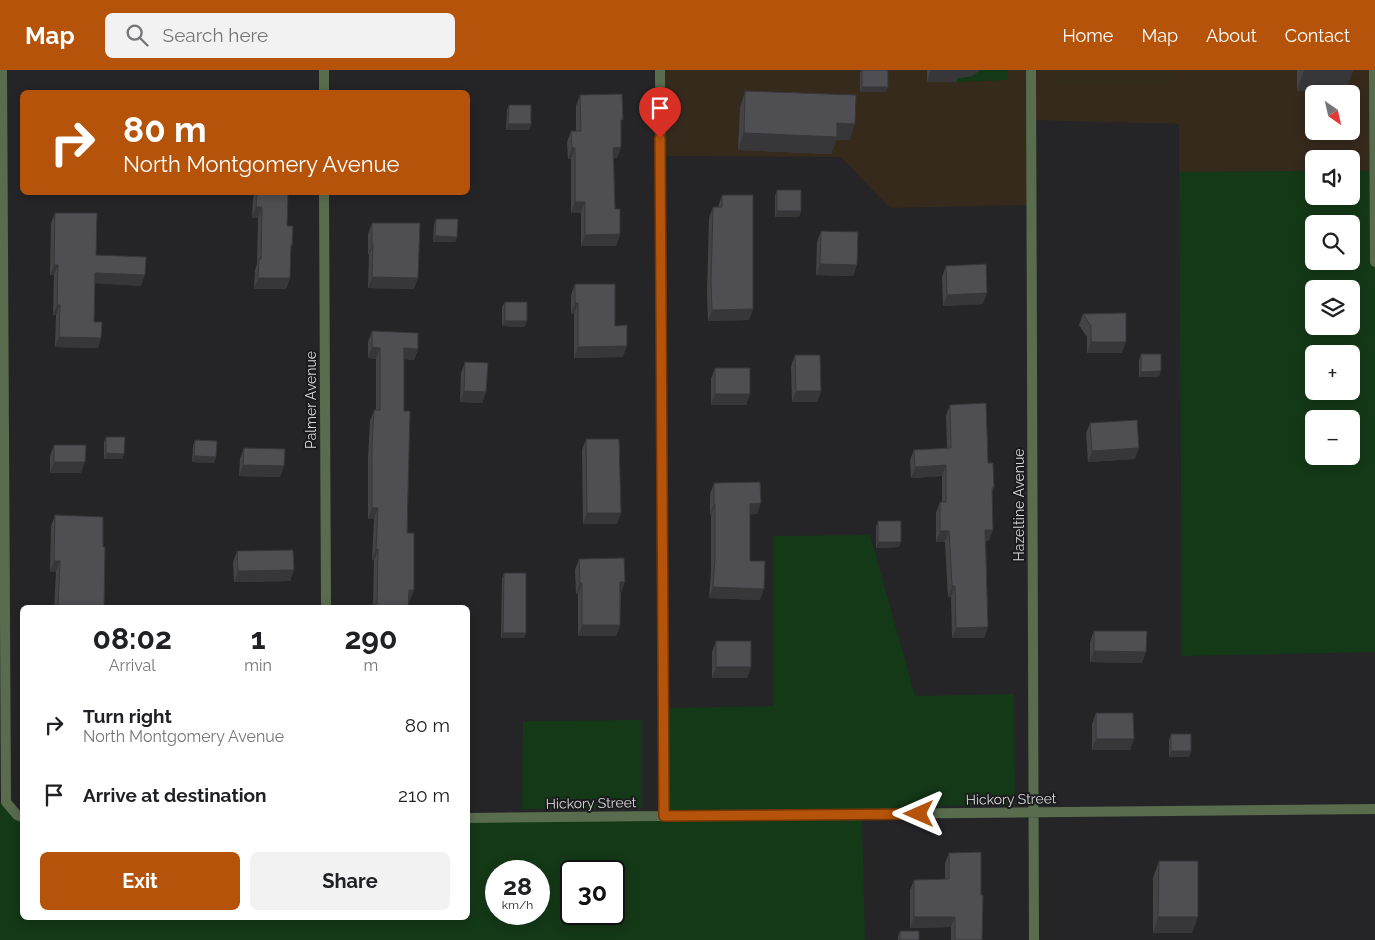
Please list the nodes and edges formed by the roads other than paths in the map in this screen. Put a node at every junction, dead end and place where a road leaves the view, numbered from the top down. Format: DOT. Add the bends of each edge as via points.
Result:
graph roads {
  1 [pos="2,70"];
  2 [pos="324,70"];
  3 [pos="660,70"];
  4 [pos="1031,70"];
  5 [pos="1374,70"];
  6 [pos="324,90"];
  7 [pos="324,195"];
  8 [pos="1375,262"];
  9 [pos="326,605"];
  10 [pos="1375,809"];
  11 [pos="1034,813"];
  12 [pos="20,816"];
  13 [pos="664,816"];
  14 [pos="470,818"];
  15 [pos="1034,940"];
  1 -- 12 [label="street" via="6,802"];
  2 -- 6 [label="street"];
  3 -- 13 [label="street"];
  4 -- 11 [label="street, Hazeltine Avenue"];
  5 -- 8 [label="street"];
  7 -- 9 [label="street, Palmer Avenue"];
  10 -- 11 [label="street, Hickory Street"];
  11 -- 13 [label="street, Hickory Street"];
  11 -- 15 [label="street, Hazeltine Avenue"];
  13 -- 14 [label="street, Hickory Street"];
}
